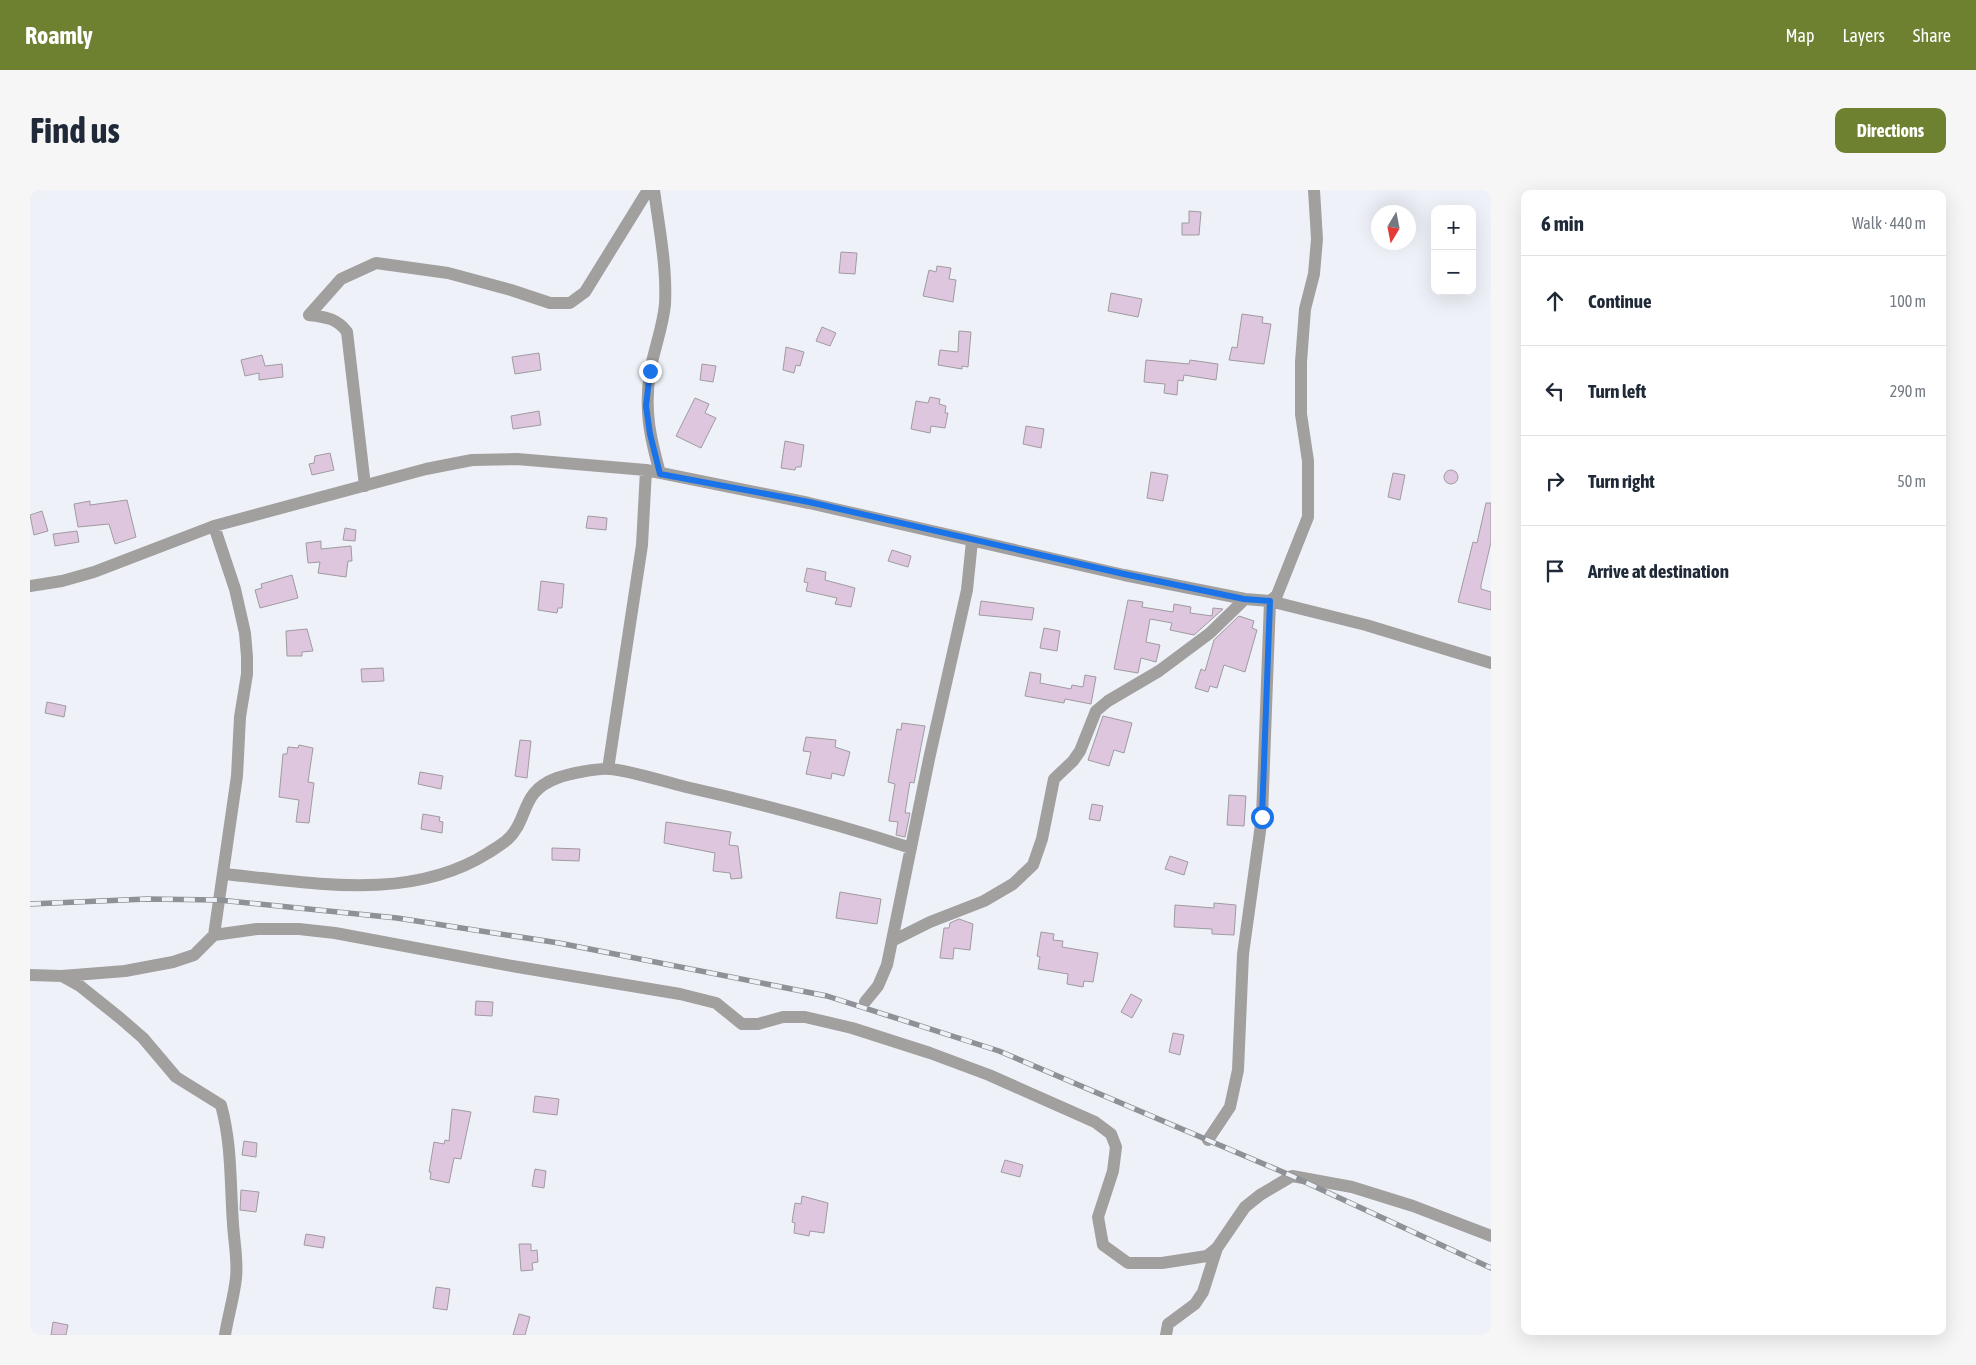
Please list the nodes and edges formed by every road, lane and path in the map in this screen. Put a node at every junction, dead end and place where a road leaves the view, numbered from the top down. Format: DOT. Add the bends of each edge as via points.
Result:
graph roads {
  1 [pos="648,190"];
  2 [pos="654,190"];
  3 [pos="1314,190"];
  4 [pos="646,470"];
  5 [pos="660,474"];
  6 [pos="365,486"];
  7 [pos="214,526"];
  8 [pos="972,541"];
  9 [pos="30,586"];
  10 [pos="1244,599"];
  11 [pos="1270,601"];
  12 [pos="1491,663"];
  13 [pos="608,769"];
  14 [pos="911,848"];
  15 [pos="223,874"];
  16 [pos="214,934"];
  17 [pos="892,941"];
  18 [pos="30,975"];
  19 [pos="62,976"];
  20 [pos="864,1002"];
  21 [pos="1208,1140"];
  22 [pos="1491,1236"];
  23 [pos="1217,1248"];
  24 [pos="225,1335"];
  25 [pos="1166,1335"];
  1 -- 6 [label="street" via="585,292 570,303 550,303 448,273 376,263 340,279 309,315 330,318 347,332"];
  2 -- 5 [label="street" via="665,305 650,371 646,406"];
  3 -- 11 [label="street" via="1317,239 1314,274 1305,310 1301,414 1308,461 1308,517 1277,595"];
  4 -- 5 [label="street"];
  4 -- 6 [label="street" via="551,461 472,460"];
  4 -- 13 [label="street" via="642,545"];
  5 -- 8 [label="street" via="809,502"];
  6 -- 7 [label="street"];
  7 -- 9 [label="street" via="116,566"];
  7 -- 15 [label="street" via="235,589 247,657 237,776"];
  8 -- 10 [label="street"];
  8 -- 14 [label="street" via="967,590"];
  10 -- 11 [label="street"];
  10 -- 17 [label="street" via="1210,633 1159,671 1096,711 1080,751 1054,779 1033,865 1013,884 984,901"];
  11 -- 12 [label="street" via="1366,625"];
  11 -- 21 [label="street" via="1262,817 1243,954 1238,1070 1230,1107"];
  13 -- 14 [label="street" via="825,820"];
  13 -- 15 [label="street" via="558,777 540,786 528,799 518,825 507,840 473,862 440,876 397,885 335,884"];
  14 -- 17 [label="street"];
  15 -- 16 [label="street"];
  16 -- 19 [label="street" via="194,955 173,962 125,971"];
  16 -- 23 [label="street" via="257,929 335,932 680,994 716,1003 742,1024 805,1017 852,1028 990,1075 1095,1122 1111,1134 1116,1147 1113,1171 1098,1217 1103,1245 1128,1263 1194,1260"];
  17 -- 20 [label="street" via="878,986"];
  18 -- 19 [label="street"];
  19 -- 24 [label="street" via="80,986 143,1038 176,1077 221,1105 228,1129 237,1256"];
  22 -- 23 [label="street" via="1352,1187 1292,1176 1245,1207"];
  23 -- 25 [label="street" via="1199,1298 1168,1324"];
}
